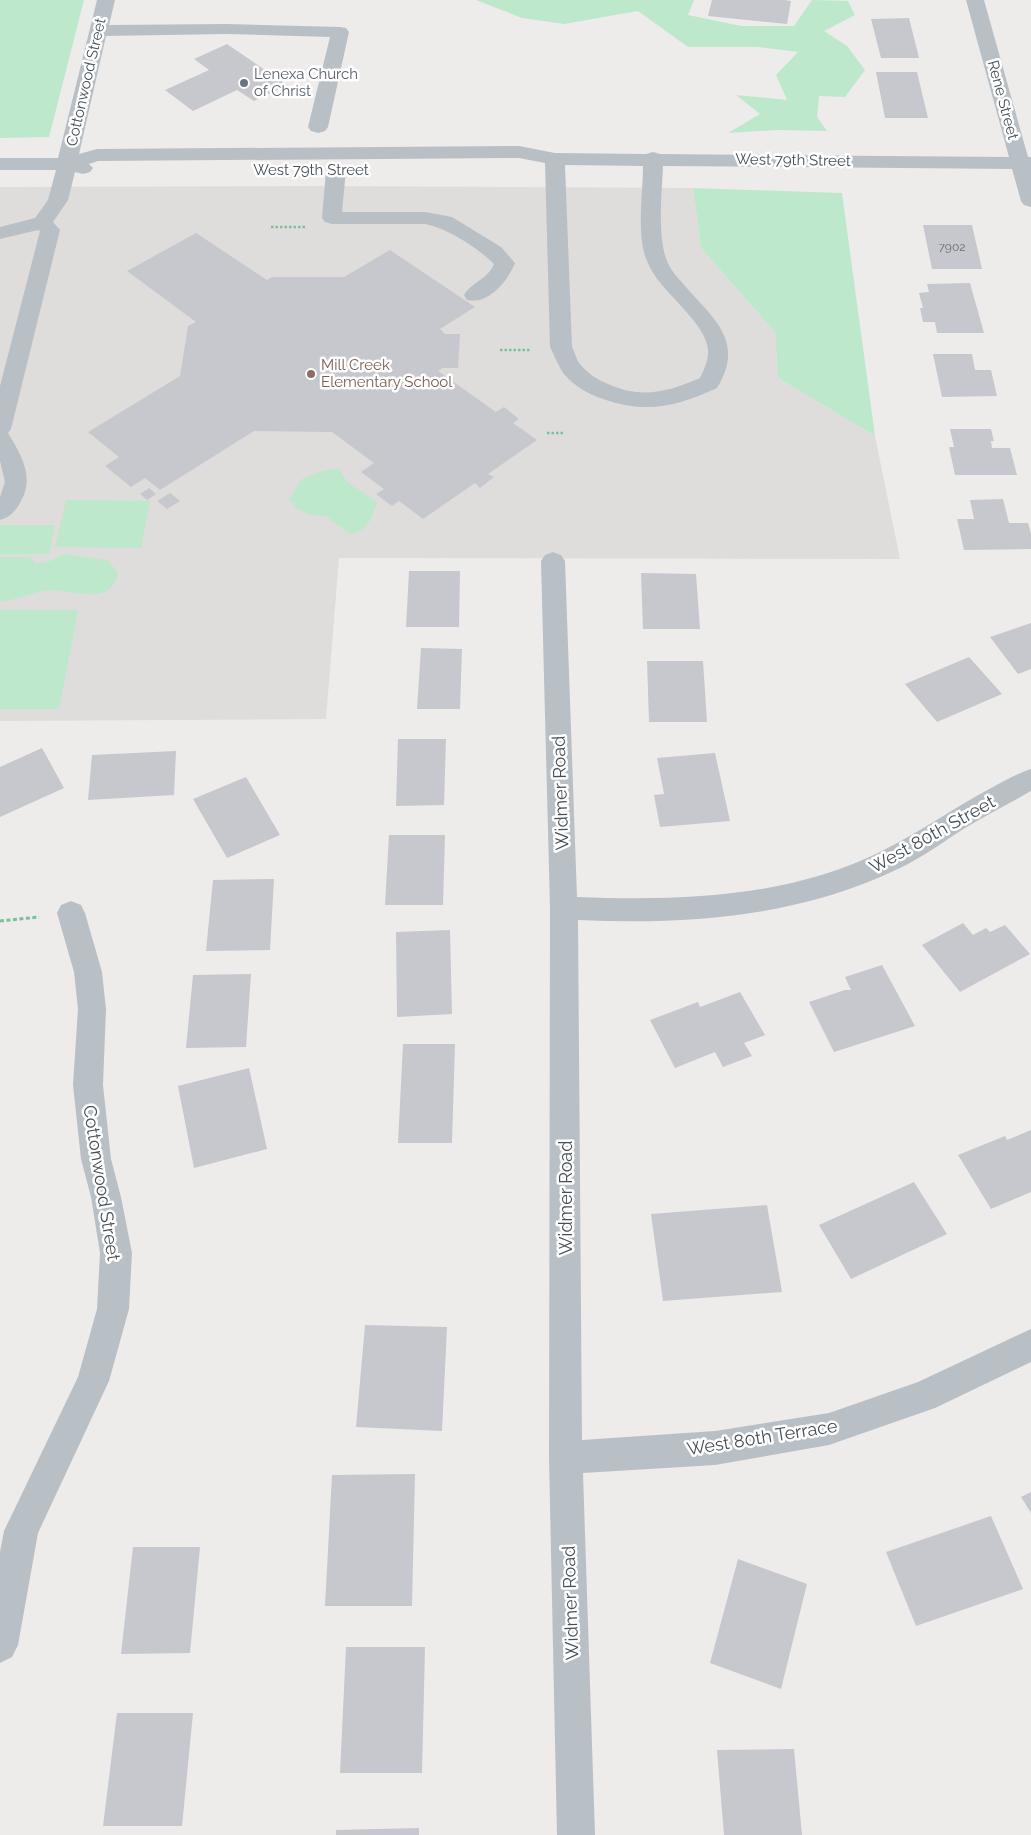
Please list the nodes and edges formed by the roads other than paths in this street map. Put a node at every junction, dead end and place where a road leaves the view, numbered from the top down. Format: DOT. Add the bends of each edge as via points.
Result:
graph roads {
  1 [pos="106,0"];
  2 [pos="975,0"];
  3 [pos="98,31"];
  4 [pos="318,127"];
  5 [pos="653,158"];
  6 [pos="555,159"];
  7 [pos="1026,163"];
  8 [pos="0,164"];
  9 [pos="67,164"];
  10 [pos="336,170"];
  11 [pos="1031,201"];
  12 [pos="42,223"];
  13 [pos="0,233"];
  14 [pos="474,295"];
  15 [pos="0,428"];
  16 [pos="0,438"];
  17 [pos="0,512"];
  18 [pos="553,561"];
  19 [pos="1031,779"];
  20 [pos="564,908"];
  21 [pos="71,913"];
  22 [pos="1031,1345"];
  23 [pos="566,1458"];
  24 [pos="0,1645"];
  25 [pos="576,1835"];
  1 -- 3 [label="street, Cottonwood Street"];
  2 -- 7 [label="street, Rene Street"];
  3 -- 4 [label="street" via="226,29 340,32"];
  3 -- 9 [label="street, Cottonwood Street"];
  5 -- 6 [label="street, West 79th Street"];
  5 -- 6 [label="street" via="656,260 664,275 714,334 719,349 709,383 682,395 650,401 618,396 586,383 571,368 561,347"];
  5 -- 7 [label="street, West 79th Street"];
  6 -- 9 [label="street, West 79th Street" via="520,152 135,154 97,155"];
  6 -- 10 [label="street, West 79th Street" via="520,170"];
  7 -- 11 [label="street, Rene Street"];
  8 -- 9 [label="street, West 79th Street"];
  9 -- 10 [label="street, West 79th Street" via="98,172"];
  9 -- 12 [label="street, Cottonwood Street" via="58,200"];
  10 -- 14 [label="street" via="332,218 445,220 494,252 505,263 503,270"];
  12 -- 13 [label="street"];
  12 -- 15 [label="street" via="50,230"];
  16 -- 17 [label="street" via="4,452 16,471 16,487 11,502"];
  18 -- 20 [label="street, Widmer Road"];
  19 -- 20 [label="street, West 80th Street" via="890,860 828,884 772,898 690,909 620,911"];
  20 -- 23 [label="street, Widmer Road"];
  21 -- 24 [label="street, Cottonwood Street" via="88,972 92,1008 88,1084 96,1159 116,1253 113,1310 93,1381 21,1530"];
  22 -- 23 [label="street, West 80th Terrace" via="924,1396 829,1429 715,1448"];
  23 -- 25 [label="street, Widmer Road"];
}
